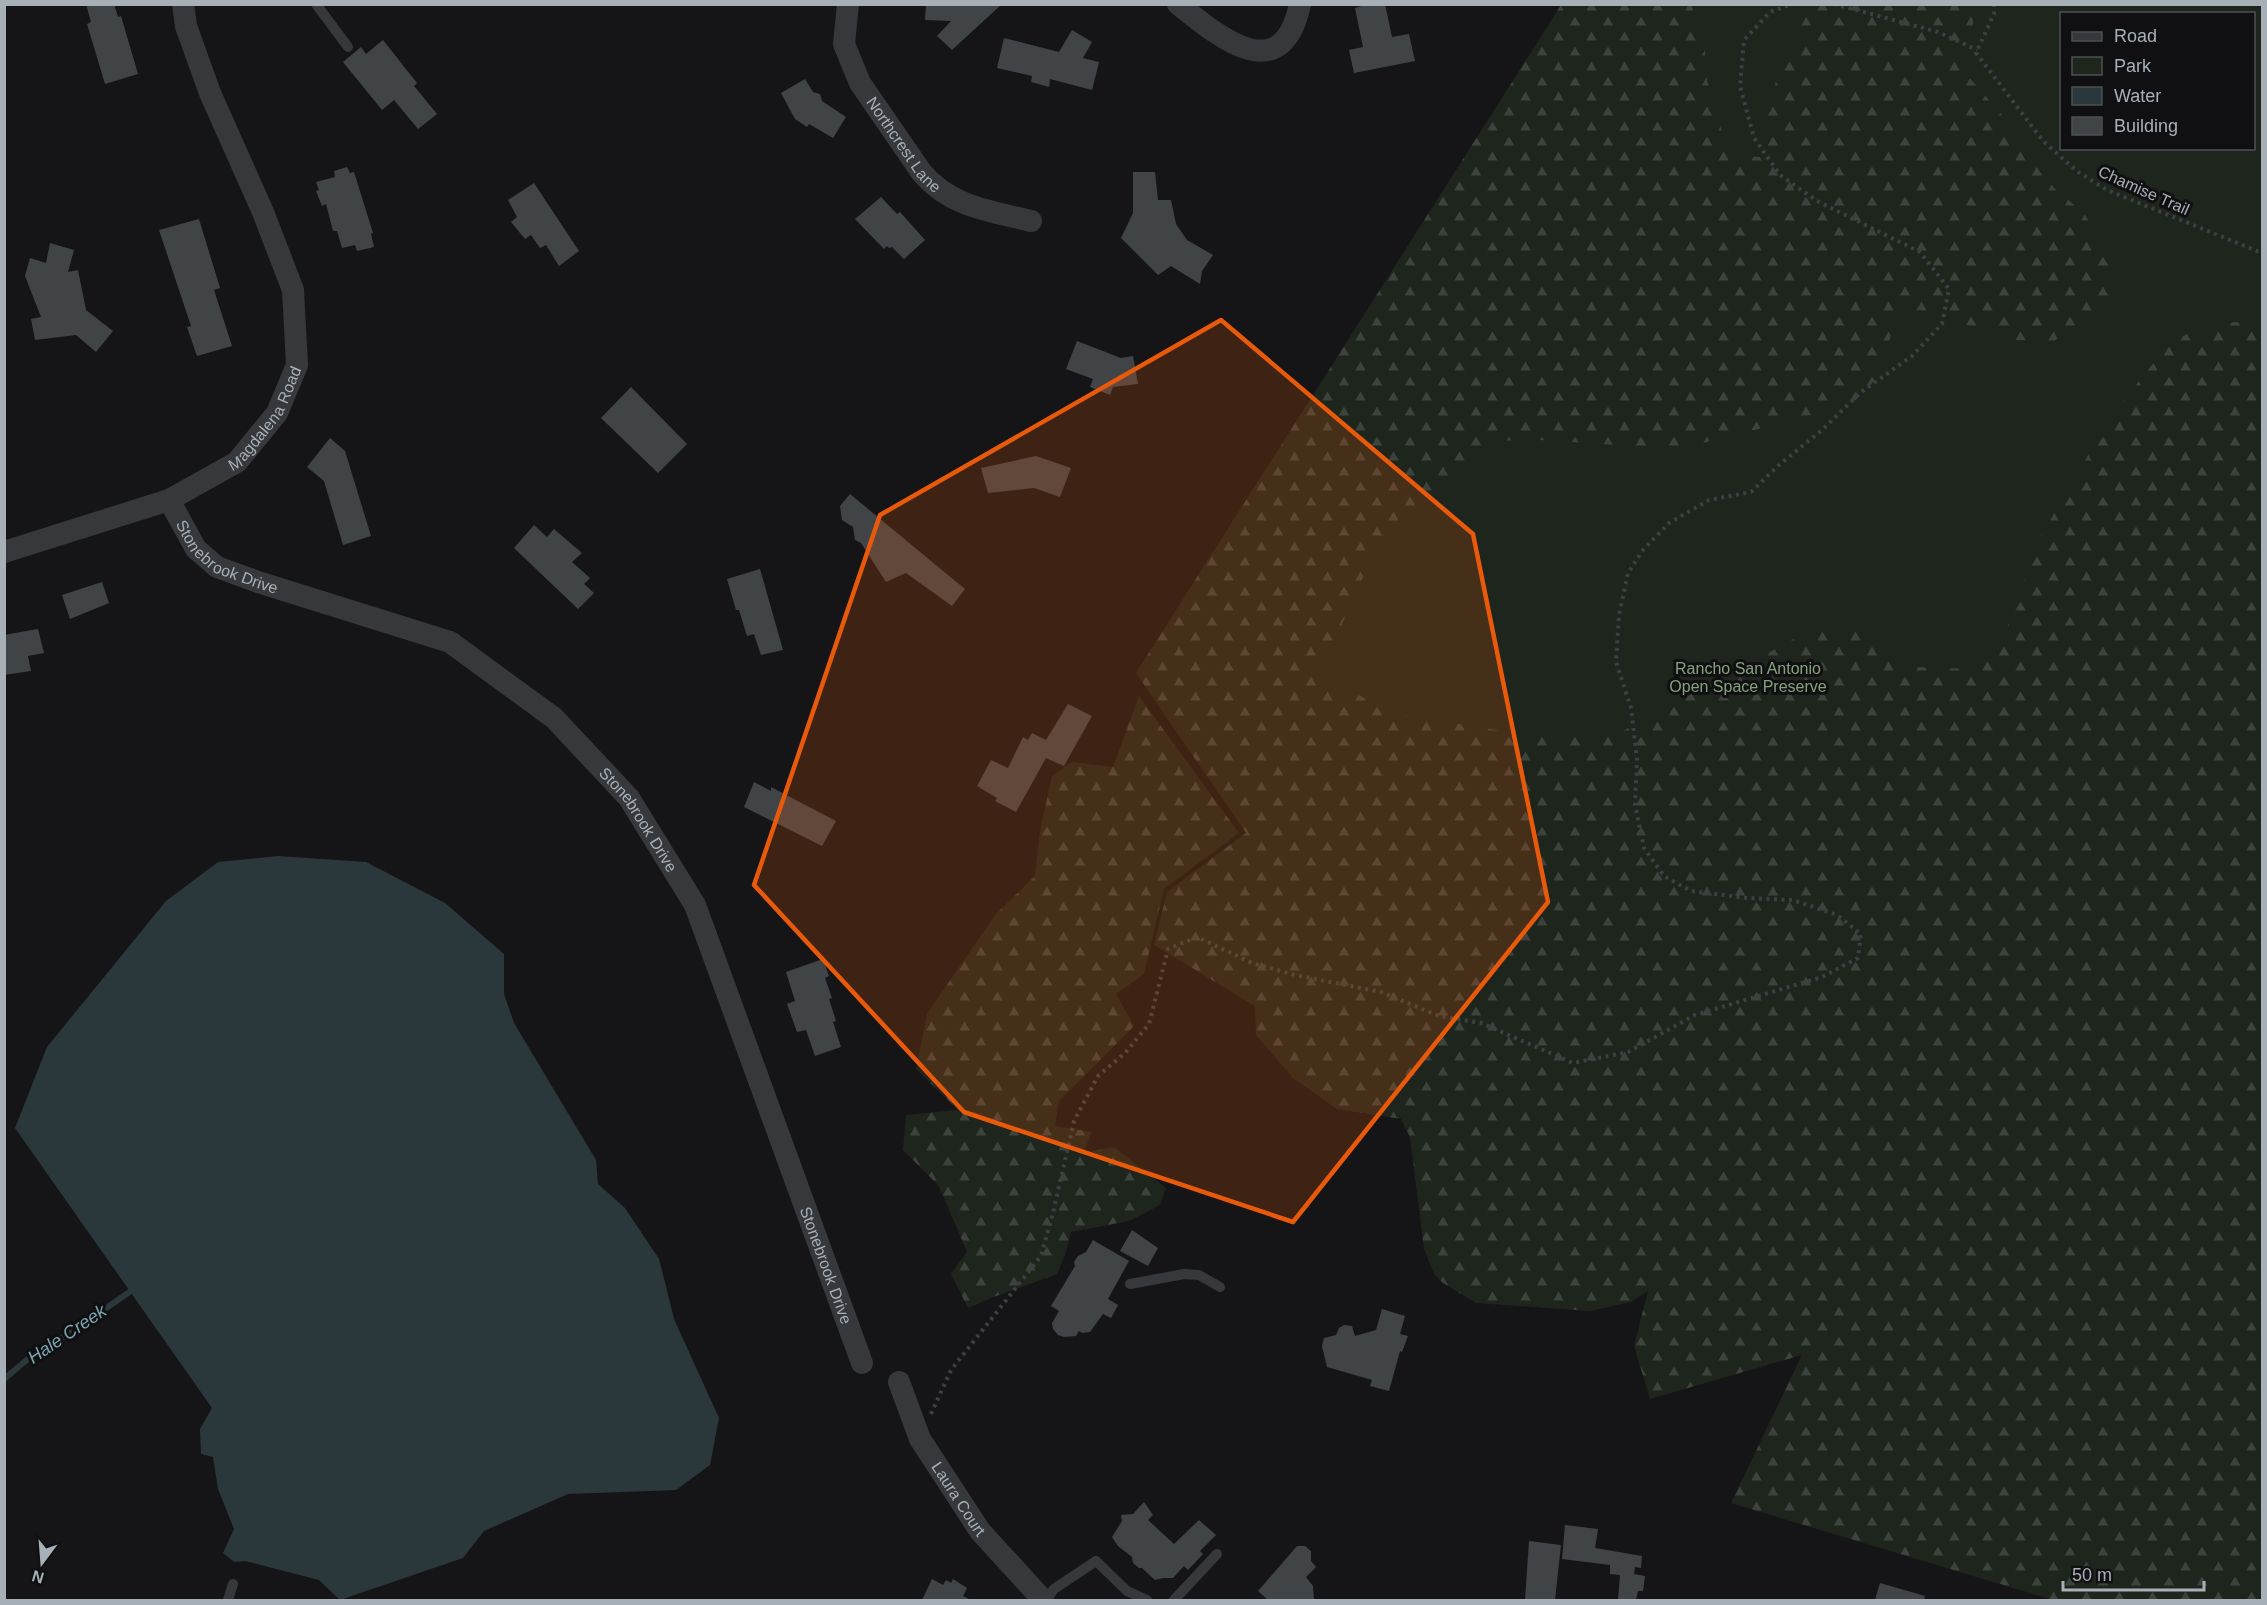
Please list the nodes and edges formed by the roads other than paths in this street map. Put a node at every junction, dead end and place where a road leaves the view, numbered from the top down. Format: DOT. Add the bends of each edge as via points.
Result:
graph roads {
  1 [pos="183,4"];
  2 [pos="316,4"];
  3 [pos="848,4"];
  4 [pos="1178,4"];
  5 [pos="1300,4"];
  6 [pos="348,47"];
  7 [pos="1031,221"];
  8 [pos="169,500"];
  9 [pos="4,552"];
  10 [pos="1130,1284"];
  11 [pos="1220,1287"];
  12 [pos="862,1363"];
  13 [pos="899,1382"];
  14 [pos="1217,1554"];
  15 [pos="233,1584"];
  16 [pos="228,1600"];
  17 [pos="1044,1600"];
  18 [pos="1148,1600"];
  19 [pos="1174,1600"];
  1 -- 8 [label="street, Magdalena Road" via="186,26 210,93 293,290 297,365 277,413 237,462"];
  2 -- 6 [label="lane"];
  3 -- 7 [label="street, Northcrest Lane" via="844,44 860,83 922,174 934,187 970,207"];
  4 -- 5 [label="street" via="1211,30 1246,50 1262,52 1280,45 1292,32"];
  8 -- 9 [label="street, Magdalena Road"];
  8 -- 12 [label="street, Stonebrook Drive" via="196,549 217,567 450,642 554,718 629,798 695,905"];
  10 -- 11 [label="lane" via="1184,1274 1199,1275"];
  13 -- 17 [label="street, Laura Court" via="920,1439 980,1531"];
  14 -- 19 [label="lane"];
  15 -- 16 [label="lane"];
  17 -- 18 [label="lane" via="1096,1561 1127,1591"];
}
